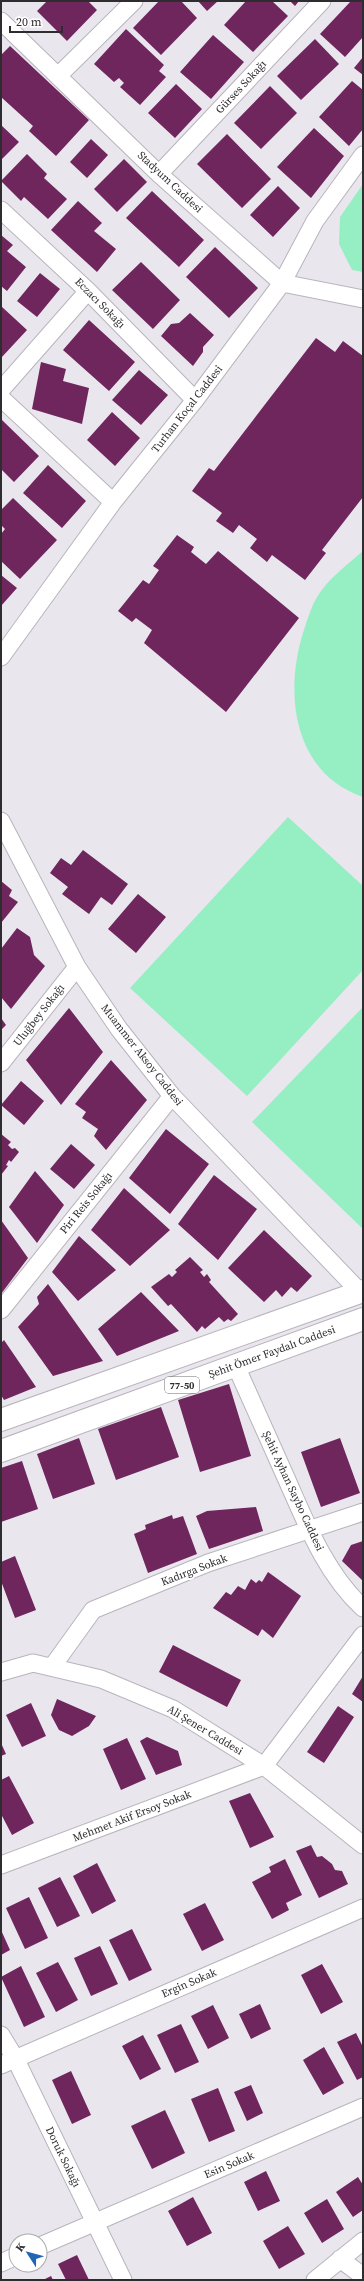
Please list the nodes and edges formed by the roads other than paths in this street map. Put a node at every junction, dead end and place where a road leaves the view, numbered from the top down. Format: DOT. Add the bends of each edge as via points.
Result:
graph roads {
  1 [pos="134,1"];
  2 [pos="322,1"];
  3 [pos="1,21"];
  4 [pos="58,76"];
  5 [pos="363,155"];
  6 [pos="159,174"];
  7 [pos="1,210"];
  8 [pos="282,284"];
  9 [pos="88,291"];
  10 [pos="363,299"];
  11 [pos="1,390"];
  12 [pos="1,398"];
  13 [pos="195,400"];
  14 [pos="113,502"];
  15 [pos="1,657"];
  16 [pos="1,821"];
  17 [pos="77,967"];
  18 [pos="1,1063"];
  19 [pos="172,1096"];
  20 [pos="362,1292"];
  21 [pos="1,1310"];
  22 [pos="363,1319"];
  23 [pos="236,1366"];
  24 [pos="1,1420"];
  25 [pos="1,1451"];
  26 [pos="363,1512"];
  27 [pos="309,1529"];
  28 [pos="363,1608"];
  29 [pos="363,1635"];
  30 [pos="52,1667"];
  31 [pos="1,1672"];
  32 [pos="264,1766"];
  33 [pos="363,1845"];
  34 [pos="1,1865"];
  35 [pos="363,1908"];
  36 [pos="1,2035"];
  37 [pos="8,2062"];
  38 [pos="363,2107"];
  39 [pos="95,2222"];
  40 [pos="363,2241"];
  41 [pos="48,2243"];
  42 [pos="340,2259"];
  43 [pos="363,2276"];
  44 [pos="123,2280"];
  45 [pos="315,2280"];
  1 -- 4 [label="street"];
  2 -- 6 [label="street, Gürses Sokağı"];
  3 -- 4 [label="street, Stadyum Caddesi"];
  4 -- 6 [label="street, Stadyum Caddesi"];
  5 -- 8 [label="street, Turhan Koçal Caddesi" via="315,221"];
  6 -- 8 [label="street, Stadyum Caddesi"];
  7 -- 9 [label="street, Eczacı Sokağı"];
  8 -- 10 [label="street"];
  8 -- 13 [label="street, Turhan Koçal Caddesi"];
  9 -- 11 [label="street"];
  9 -- 13 [label="street, Eczacı Sokağı"];
  12 -- 14 [label="street"];
  13 -- 14 [label="street, Turhan Koçal Caddesi"];
  14 -- 15 [label="street, Turhan Koçal Caddesi"];
  16 -- 17 [label="street, Muammer Aksoy Caddesi"];
  17 -- 18 [label="street, Uluğbey Sokağı"];
  17 -- 19 [label="street, Muammer Aksoy Caddesi" via="119,1029"];
  19 -- 20 [label="street, Muammer Aksoy Caddesi"];
  19 -- 21 [label="street, Piri Reis Sokağı"];
  20 -- 24 [label="main road, 77-50"];
  22 -- 23 [label="main road, Şehit Ömer Faydalı Caddesi / 77-50"];
  23 -- 25 [label="main road, Şehit Ömer Faydalı Caddesi / 77-50"];
  23 -- 27 [label="street, Şehit Ayhan Saybo Caddesi"];
  26 -- 27 [label="street, Kadırga Sokak"];
  27 -- 28 [label="street, Şehit Ayhan Saybo Caddesi" via="330,1568 351,1597"];
  27 -- 30 [label="street, Kadırga Sokak" via="208,1563 93,1610"];
  29 -- 32 [label="street"];
  30 -- 31 [label="street, Ali Şener Caddesi" via="33,1663"];
  30 -- 32 [label="street, Ali Şener Caddesi" via="101,1679 173,1709"];
  32 -- 33 [label="street, Ali Şener Caddesi"];
  32 -- 34 [label="street, Mehmet Akif Ersoy Sokak"];
  35 -- 37 [label="street, Ergin Sokak"];
  36 -- 37 [label="street, Doruk Sokağı"];
  37 -- 39 [label="street, Doruk Sokağı"];
  38 -- 39 [label="street, Esin Sokak"];
  39 -- 41 [label="street, Esin Sokak"];
  39 -- 44 [label="street, Doruk Sokağı"];
  40 -- 42 [label="street"];
  42 -- 43 [label="street"];
  42 -- 45 [label="street"];
}
